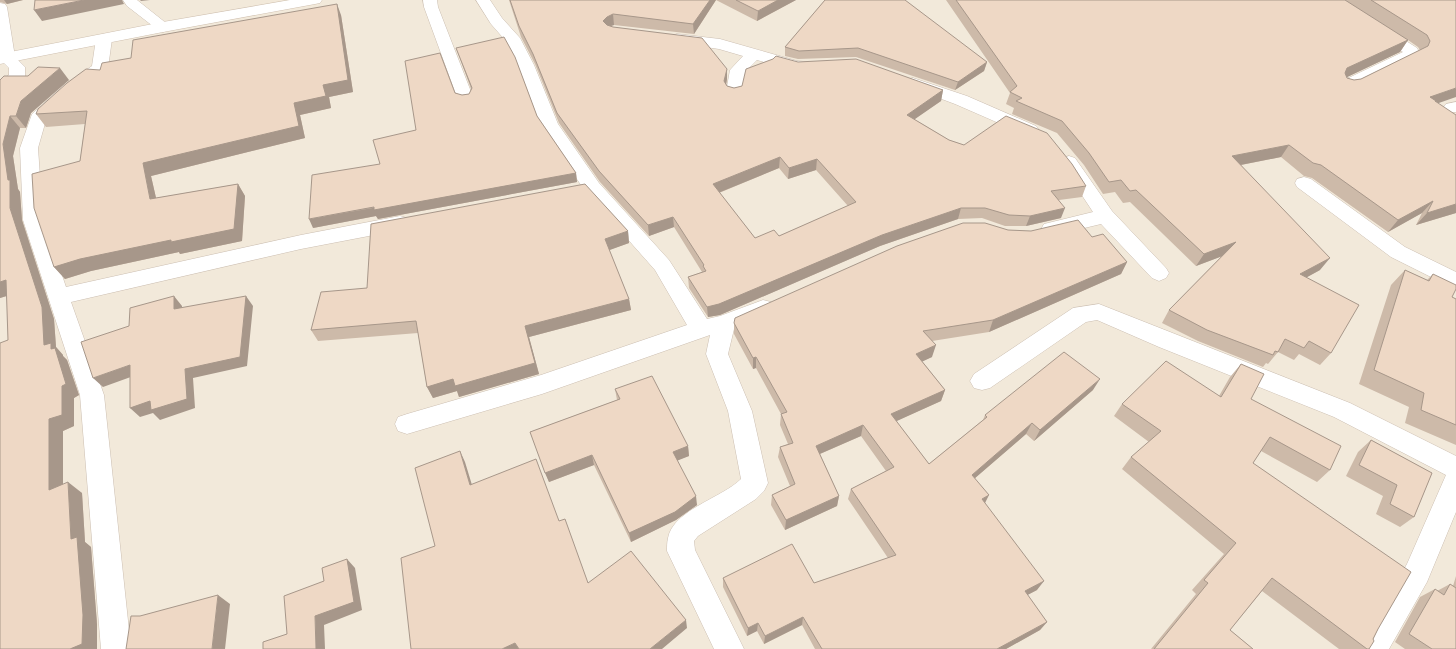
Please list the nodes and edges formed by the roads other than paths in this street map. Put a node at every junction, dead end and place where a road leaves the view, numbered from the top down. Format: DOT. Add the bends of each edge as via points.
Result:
graph roads {
  1 [pos="130,0"];
  2 [pos="315,0"];
  3 [pos="430,0"];
  4 [pos="483,0"];
  5 [pos="1332,0"];
  6 [pos="0,7"];
  7 [pos="163,27"];
  8 [pos="660,37"];
  9 [pos="104,39"];
  10 [pos="753,55"];
  11 [pos="4,59"];
  12 [pos="819,65"];
  13 [pos="901,79"];
  14 [pos="1346,86"];
  15 [pos="0,90"];
  16 [pos="734,92"];
  17 [pos="465,96"];
  18 [pos="1043,135"];
  19 [pos="1058,149"];
  20 [pos="1304,183"];
  21 [pos="592,187"];
  22 [pos="569,192"];
  23 [pos="1105,216"];
  24 [pos="416,220"];
  25 [pos="1033,234"];
  26 [pos="1159,273"];
  27 [pos="1456,281"];
  28 [pos="59,297"];
  29 [pos="781,299"];
  30 [pos="724,324"];
  31 [pos="701,329"];
  32 [pos="982,381"];
  33 [pos="407,424"];
  34 [pos="1456,468"];
  35 [pos="1456,480"];
  36 [pos="116,649"];
  37 [pos="729,649"];
  38 [pos="1373,649"];
  1 -- 7 [label="street"];
  2 -- 7 [label="street"];
  3 -- 17 [label="street"];
  4 -- 21 [label="street" via="496,21 512,38 526,65 549,124"];
  5 -- 14 [label="street" via="1412,54"];
  6 -- 11 [label="street"];
  7 -- 9 [label="street"];
  8 -- 10 [label="street" via="720,44"];
  9 -- 11 [label="street"];
  9 -- 28 [label="street" via="100,68 69,90 38,118 29,148 33,220"];
  10 -- 12 [label="street" via="797,66"];
  10 -- 16 [label="street" via="738,70"];
  11 -- 15 [label="street" via="17,67 17,77"];
  13 -- 18 [label="street" via="961,100"];
  19 -- 23 [label="street" via="1076,170"];
  20 -- 27 [label="street" via="1398,252"];
  21 -- 22 [label="street"];
  21 -- 31 [label="street" via="662,265"];
  23 -- 25 [label="street"];
  23 -- 26 [label="street"];
  24 -- 28 [label="street" via="301,242"];
  28 -- 36 [label="street" via="92,395"];
  29 -- 30 [label="street"];
  30 -- 31 [label="street"];
  30 -- 37 [label="street" via="717,354 740,410 755,483 747,491 689,527 681,538 680,551"];
  31 -- 33 [label="street" via="542,384"];
  32 -- 34 [label="street" via="1081,314 1099,312 1342,410"];
  35 -- 38 [label="street" via="1417,573"];
}
